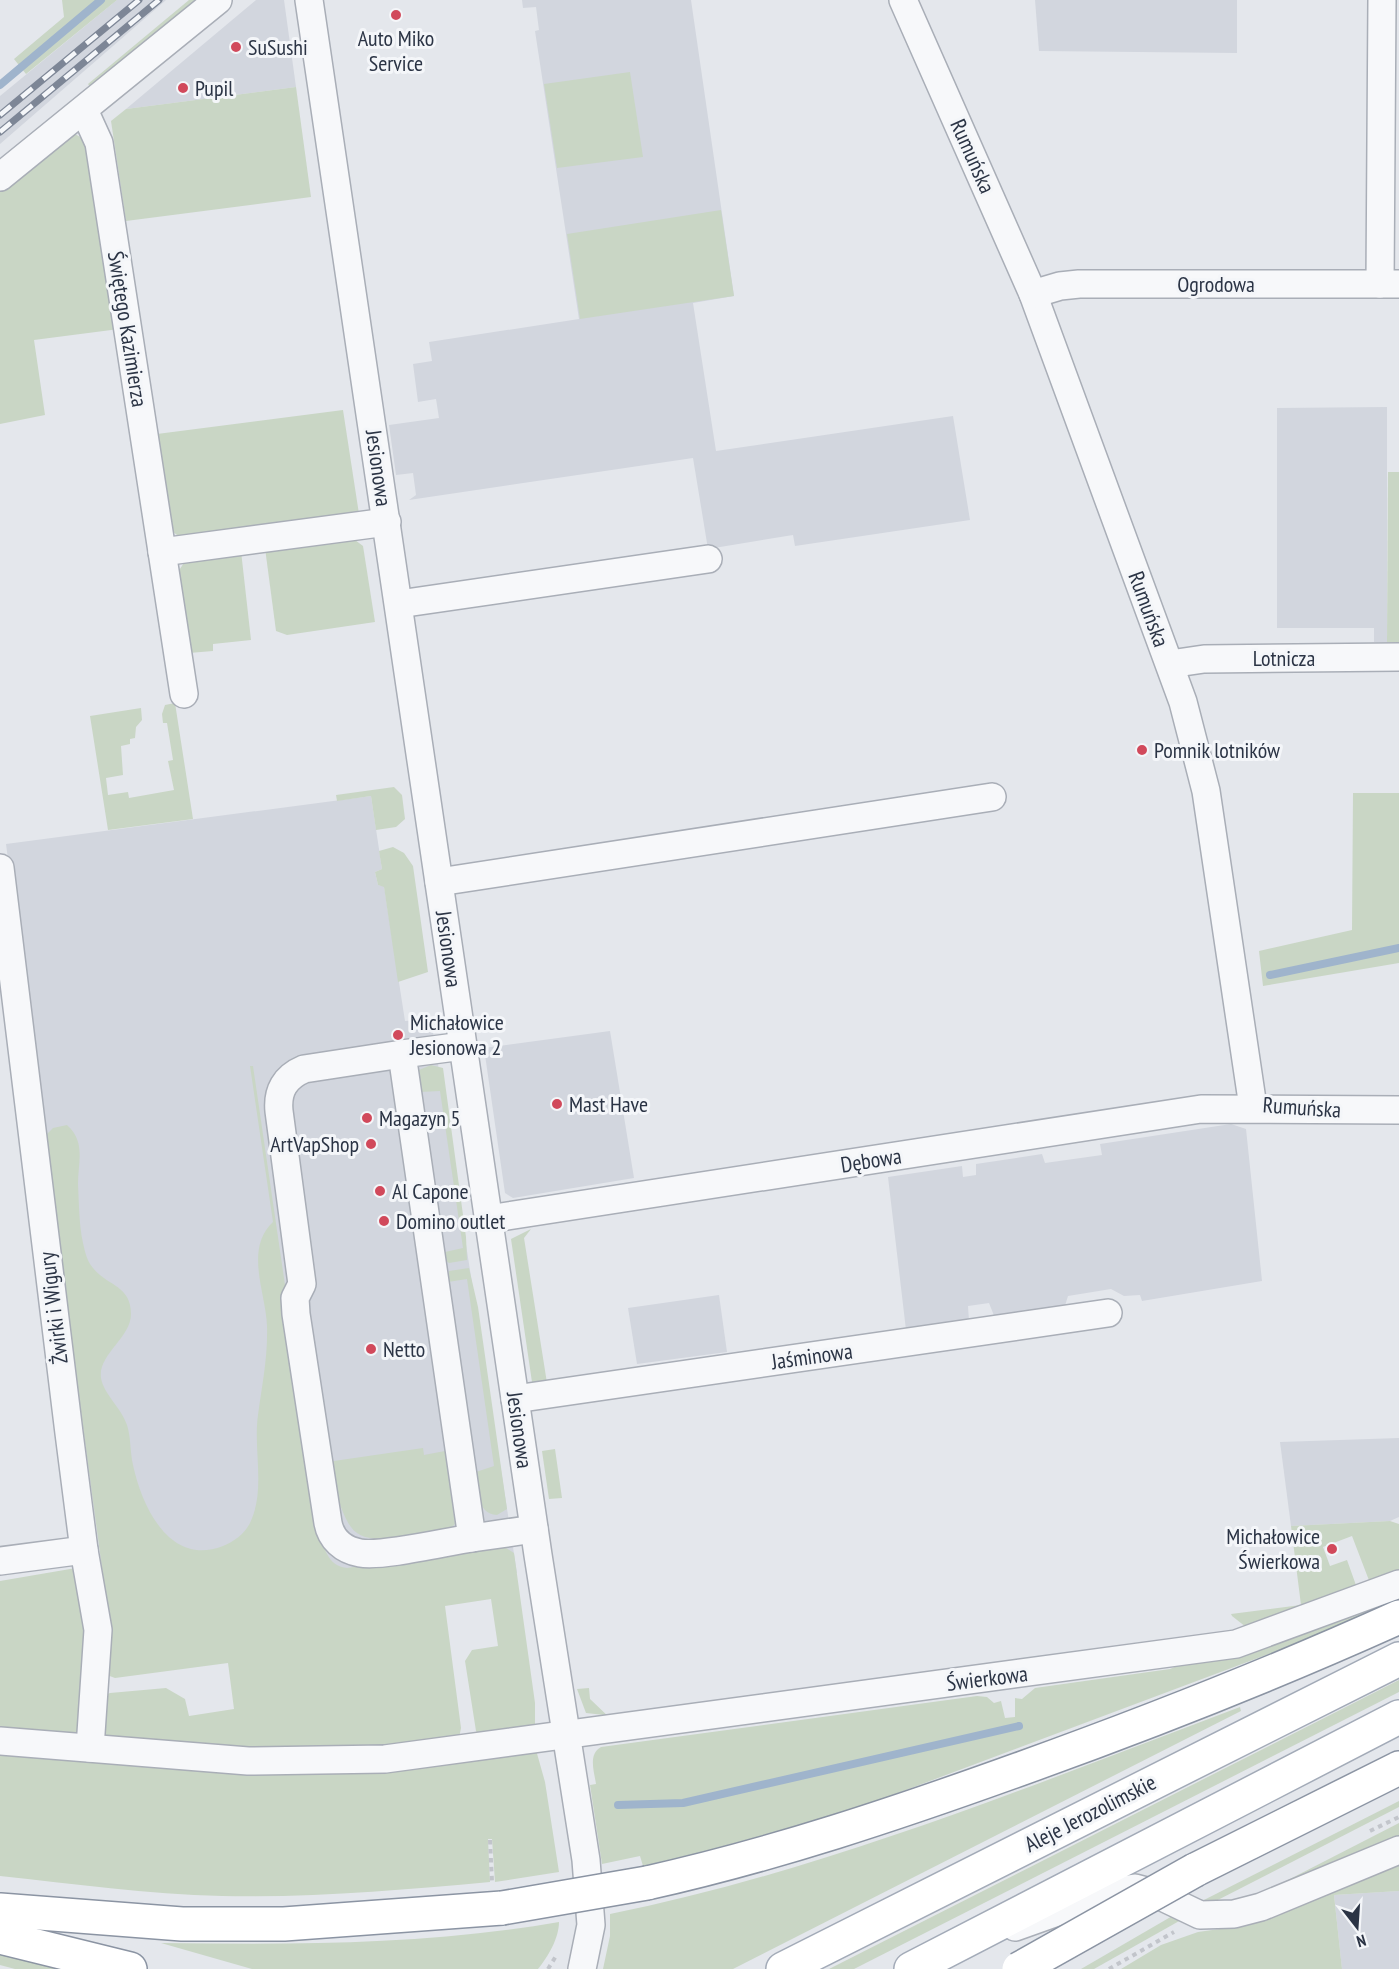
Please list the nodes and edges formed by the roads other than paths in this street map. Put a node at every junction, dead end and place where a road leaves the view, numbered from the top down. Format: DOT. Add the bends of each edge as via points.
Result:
graph roads {
  1 [pos="218,0"];
  2 [pos="309,0"];
  3 [pos="903,0"];
  4 [pos="1382,0"];
  5 [pos="84,110"];
  6 [pos="0,177"];
  7 [pos="1399,256"];
  8 [pos="1393,284"];
  9 [pos="1034,294"];
  10 [pos="387,522"];
  11 [pos="162,552"];
  12 [pos="708,559"];
  13 [pos="399,604"];
  14 [pos="1399,657"];
  15 [pos="1170,664"];
  16 [pos="184,694"];
  17 [pos="992,797"];
  18 [pos="0,868"];
  19 [pos="439,882"];
  20 [pos="463,1046"];
  21 [pos="402,1054"];
  22 [pos="1253,1107"];
  23 [pos="1399,1110"];
  24 [pos="488,1219"];
  25 [pos="302,1284"];
  26 [pos="1108,1313"];
  27 [pos="515,1399"];
  28 [pos="330,1417"];
  29 [pos="534,1529"];
  30 [pos="472,1538"];
  31 [pos="84,1550"];
  32 [pos="0,1561"];
  33 [pos="1399,1584"];
  34 [pos="1399,1617"];
  35 [pos="1399,1659"];
  36 [pos="1399,1717"];
  37 [pos="566,1736"];
  38 [pos="0,1741"];
  39 [pos="90,1748"];
  40 [pos="1399,1768"];
  41 [pos="1399,1850"];
  42 [pos="0,1910"];
  43 [pos="0,1937"];
  44 [pos="963,1944"];
  45 [pos="130,1969"];
  46 [pos="582,1969"];
  47 [pos="783,1969"];
  48 [pos="911,1969"];
  49 [pos="1018,1969"];
  1 -- 5 [label="street"];
  2 -- 10 [label="street, Jesionowa"];
  3 -- 9 [label="street, Rumuńska"];
  4 -- 8 [label="street"];
  5 -- 6 [label="street"];
  5 -- 11 [label="street, Świętego Kazimierza" via="99,143"];
  7 -- 8 [label="street"];
  8 -- 9 [label="street, Ogrodowa" via="1079,284"];
  9 -- 15 [label="street, Rumuńska"];
  10 -- 11 [label="street"];
  10 -- 13 [label="street, Jesionowa"];
  11 -- 16 [label="street, Świętego Kazimierza"];
  12 -- 13 [label="street"];
  13 -- 19 [label="street, Jesionowa"];
  14 -- 15 [label="street, Lotnicza" via="1203,659"];
  15 -- 22 [label="street, Rumuńska" via="1206,791"];
  17 -- 19 [label="street"];
  18 -- 31 [label="street, Żwirki i Wigury"];
  19 -- 20 [label="street, Jesionowa"];
  20 -- 21 [label="street"];
  20 -- 24 [label="street, Jesionowa"];
  21 -- 25 [label="street" via="304,1069 287,1080 280,1091 279,1111"];
  21 -- 30 [label="street"];
  22 -- 23 [label="street, Rumuńska"];
  22 -- 24 [label="street, Dębowa" via="1201,1109"];
  24 -- 27 [label="street, Jesionowa"];
  25 -- 28 [label="street" via="314,1309"];
  25 -- 30 [label="street" via="296,1298 296,1314 328,1523 335,1539 348,1549 368,1554"];
  26 -- 27 [label="street, Jaśminowa"];
  27 -- 29 [label="street, Jesionowa"];
  29 -- 30 [label="street"];
  29 -- 37 [label="street, Jesionowa"];
  31 -- 32 [label="street"];
  31 -- 39 [label="street, Żwirki i Wigury" via="98,1640"];
  33 -- 37 [label="street, Świerkowa" via="1236,1644"];
  34 -- 42 [label="main road, bridge" via="1124,1732 873,1822 740,1862 647,1883 497,1895 284,1924 182,1924"];
  35 -- 47 [label="main road, Aleje Jerozolimskie"];
  36 -- 44 [label="main road"];
  37 -- 39 [label="street, Świerkowa" via="385,1759 319,1762 248,1761"];
  37 -- 46 [label="street, Jesionowa" via="590,1888 591,1925"];
  38 -- 39 [label="street, Świerkowa"];
  40 -- 49 [label="main road, bridge" via="1195,1870"];
  41 -- 44 [label="street" via="1261,1907 1234,1914 1200,1915 1155,1893 1125,1889"];
  43 -- 45 [label="main road"];
  44 -- 48 [label="main road"];
}
